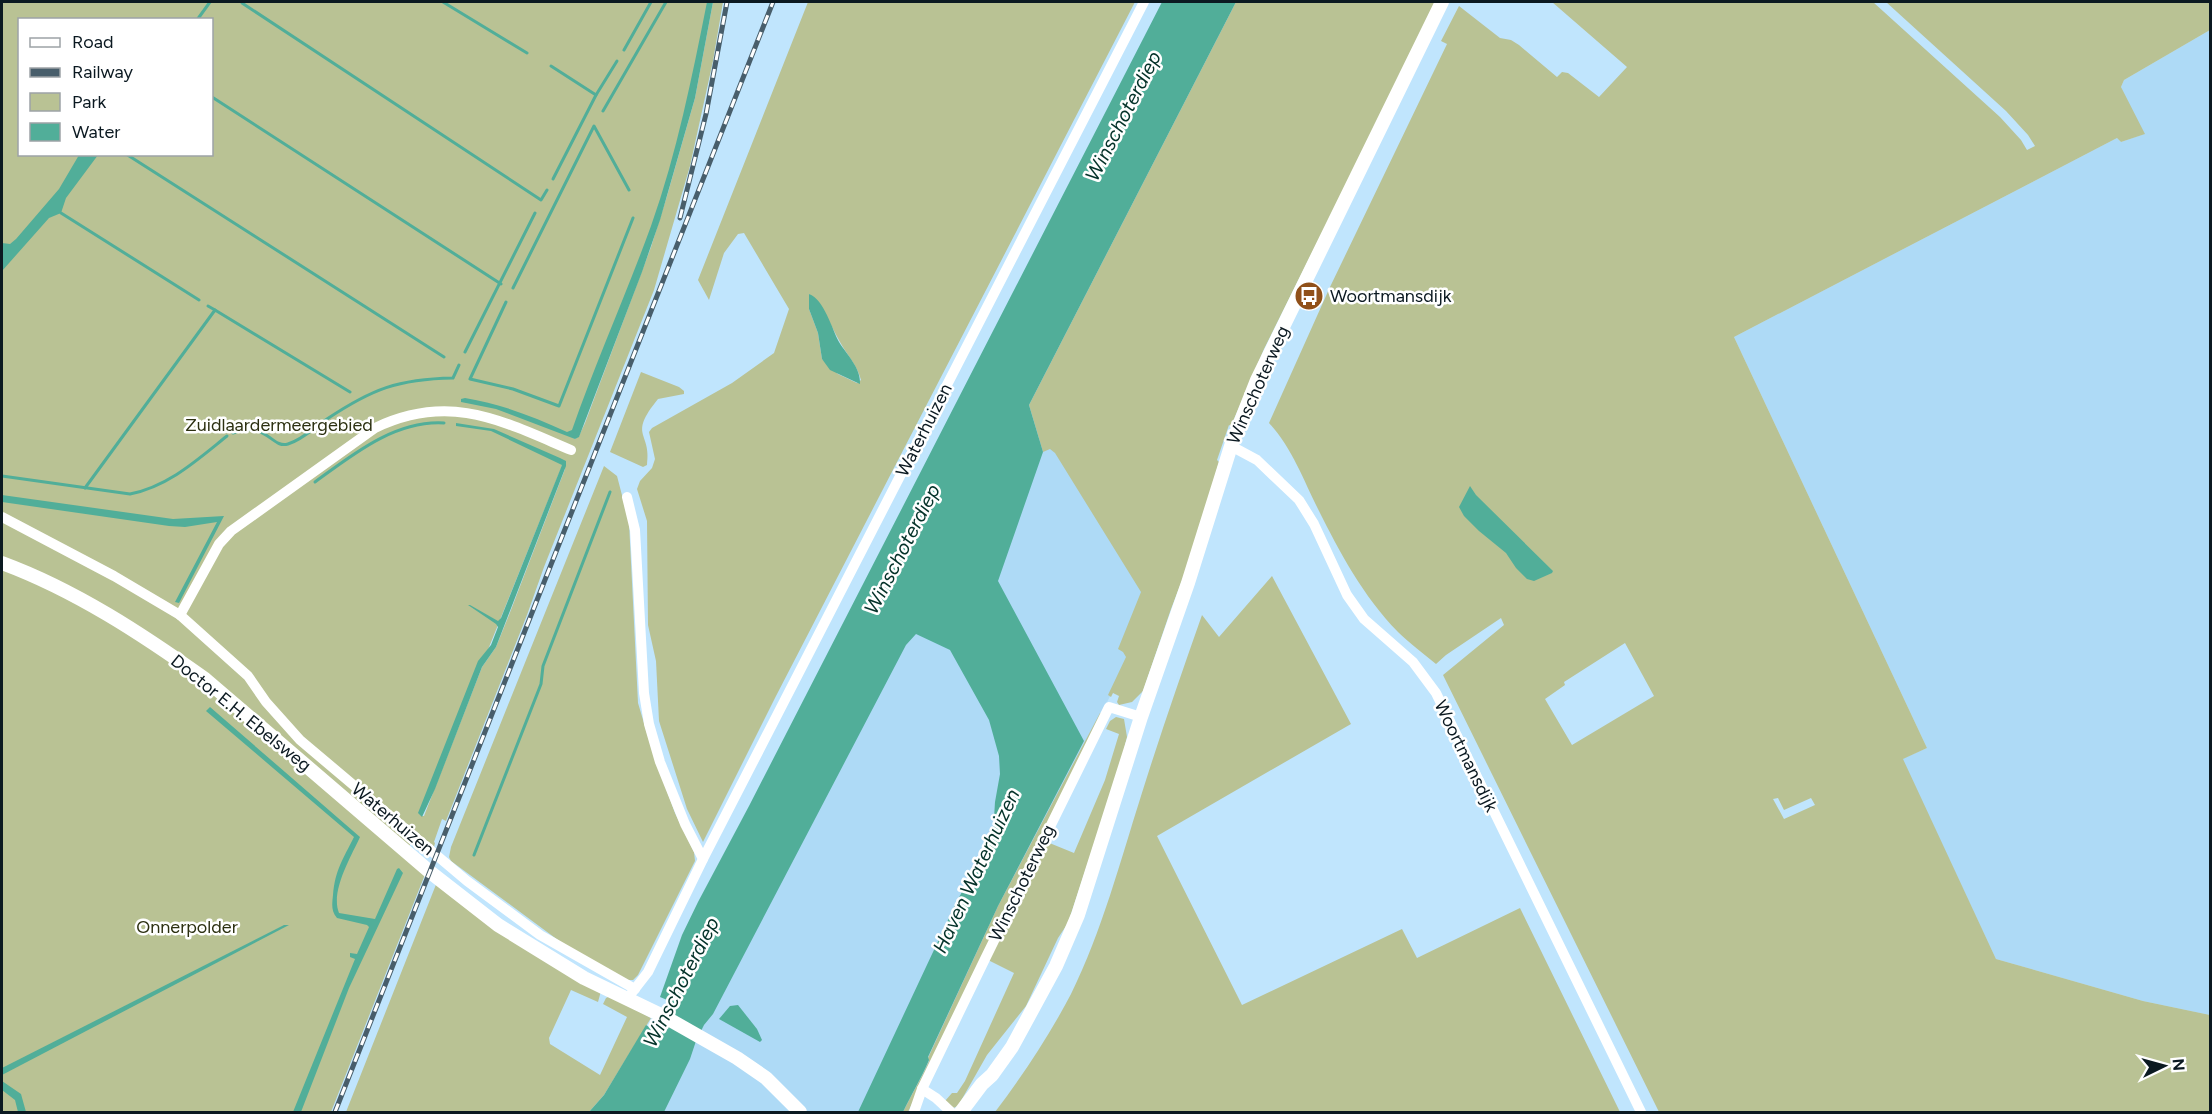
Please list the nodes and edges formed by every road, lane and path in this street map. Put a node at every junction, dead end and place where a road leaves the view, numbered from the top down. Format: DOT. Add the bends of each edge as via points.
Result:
graph roads {
  1 [pos="1144,2"];
  2 [pos="1442,2"];
  3 [pos="1231,446"];
  4 [pos="571,450"];
  5 [pos="627,497"];
  6 [pos="2,517"];
  7 [pos="2,563"];
  8 [pos="180,615"];
  9 [pos="1140,717"];
  10 [pos="403,850"];
  11 [pos="703,859"];
  12 [pos="631,994"];
  13 [pos="992,1075"];
  14 [pos="922,1089"];
  15 [pos="800,1113"];
  16 [pos="914,1113"];
  17 [pos="951,1113"];
  18 [pos="960,1113"];
  19 [pos="970,1113"];
  20 [pos="1641,1113"];
  1 -- 11 [label="street, Waterhuizen"];
  2 -- 3 [label="main road, Winschoterweg" via="1257,380"];
  3 -- 9 [label="main road, Winschoterweg"];
  3 -- 20 [label="street, Woortmansdijk" via="1257,460 1299,500 1347,595 1364,619 1413,662 1436,693"];
  4 -- 8 [label="street" via="480,415 449,410 394,419 375,428 231,531 219,544"];
  5 -- 11 [label="street" via="635,530 643,684 649,724 660,762"];
  6 -- 8 [label="street, Waterhuizen"];
  7 -- 10 [label="main road, Doctor E.H. Ebelsweg" via="33,574 111,617 197,673"];
  8 -- 12 [label="street, Waterhuizen" via="248,676 300,740 467,881 540,935"];
  9 -- 13 [label="main road, Winschoterweg" via="1078,915 1036,1006"];
  9 -- 14 [label="street, Winschoterweg" via="1109,707"];
  10 -- 12 [label="main road, Waterhuizen" via="498,925 584,978"];
  11 -- 12 [label="street, Waterhuizen" via="648,972"];
  12 -- 15 [label="main road, Waterhuizen" via="755,1070"];
  13 -- 18 [label="main road, Winschoterweg"];
  13 -- 19 [label="main road, Winschoterweg" via="988,1088"];
  14 -- 16 [label="street, Winschoterweg"];
  14 -- 17 [label="street"];
}
